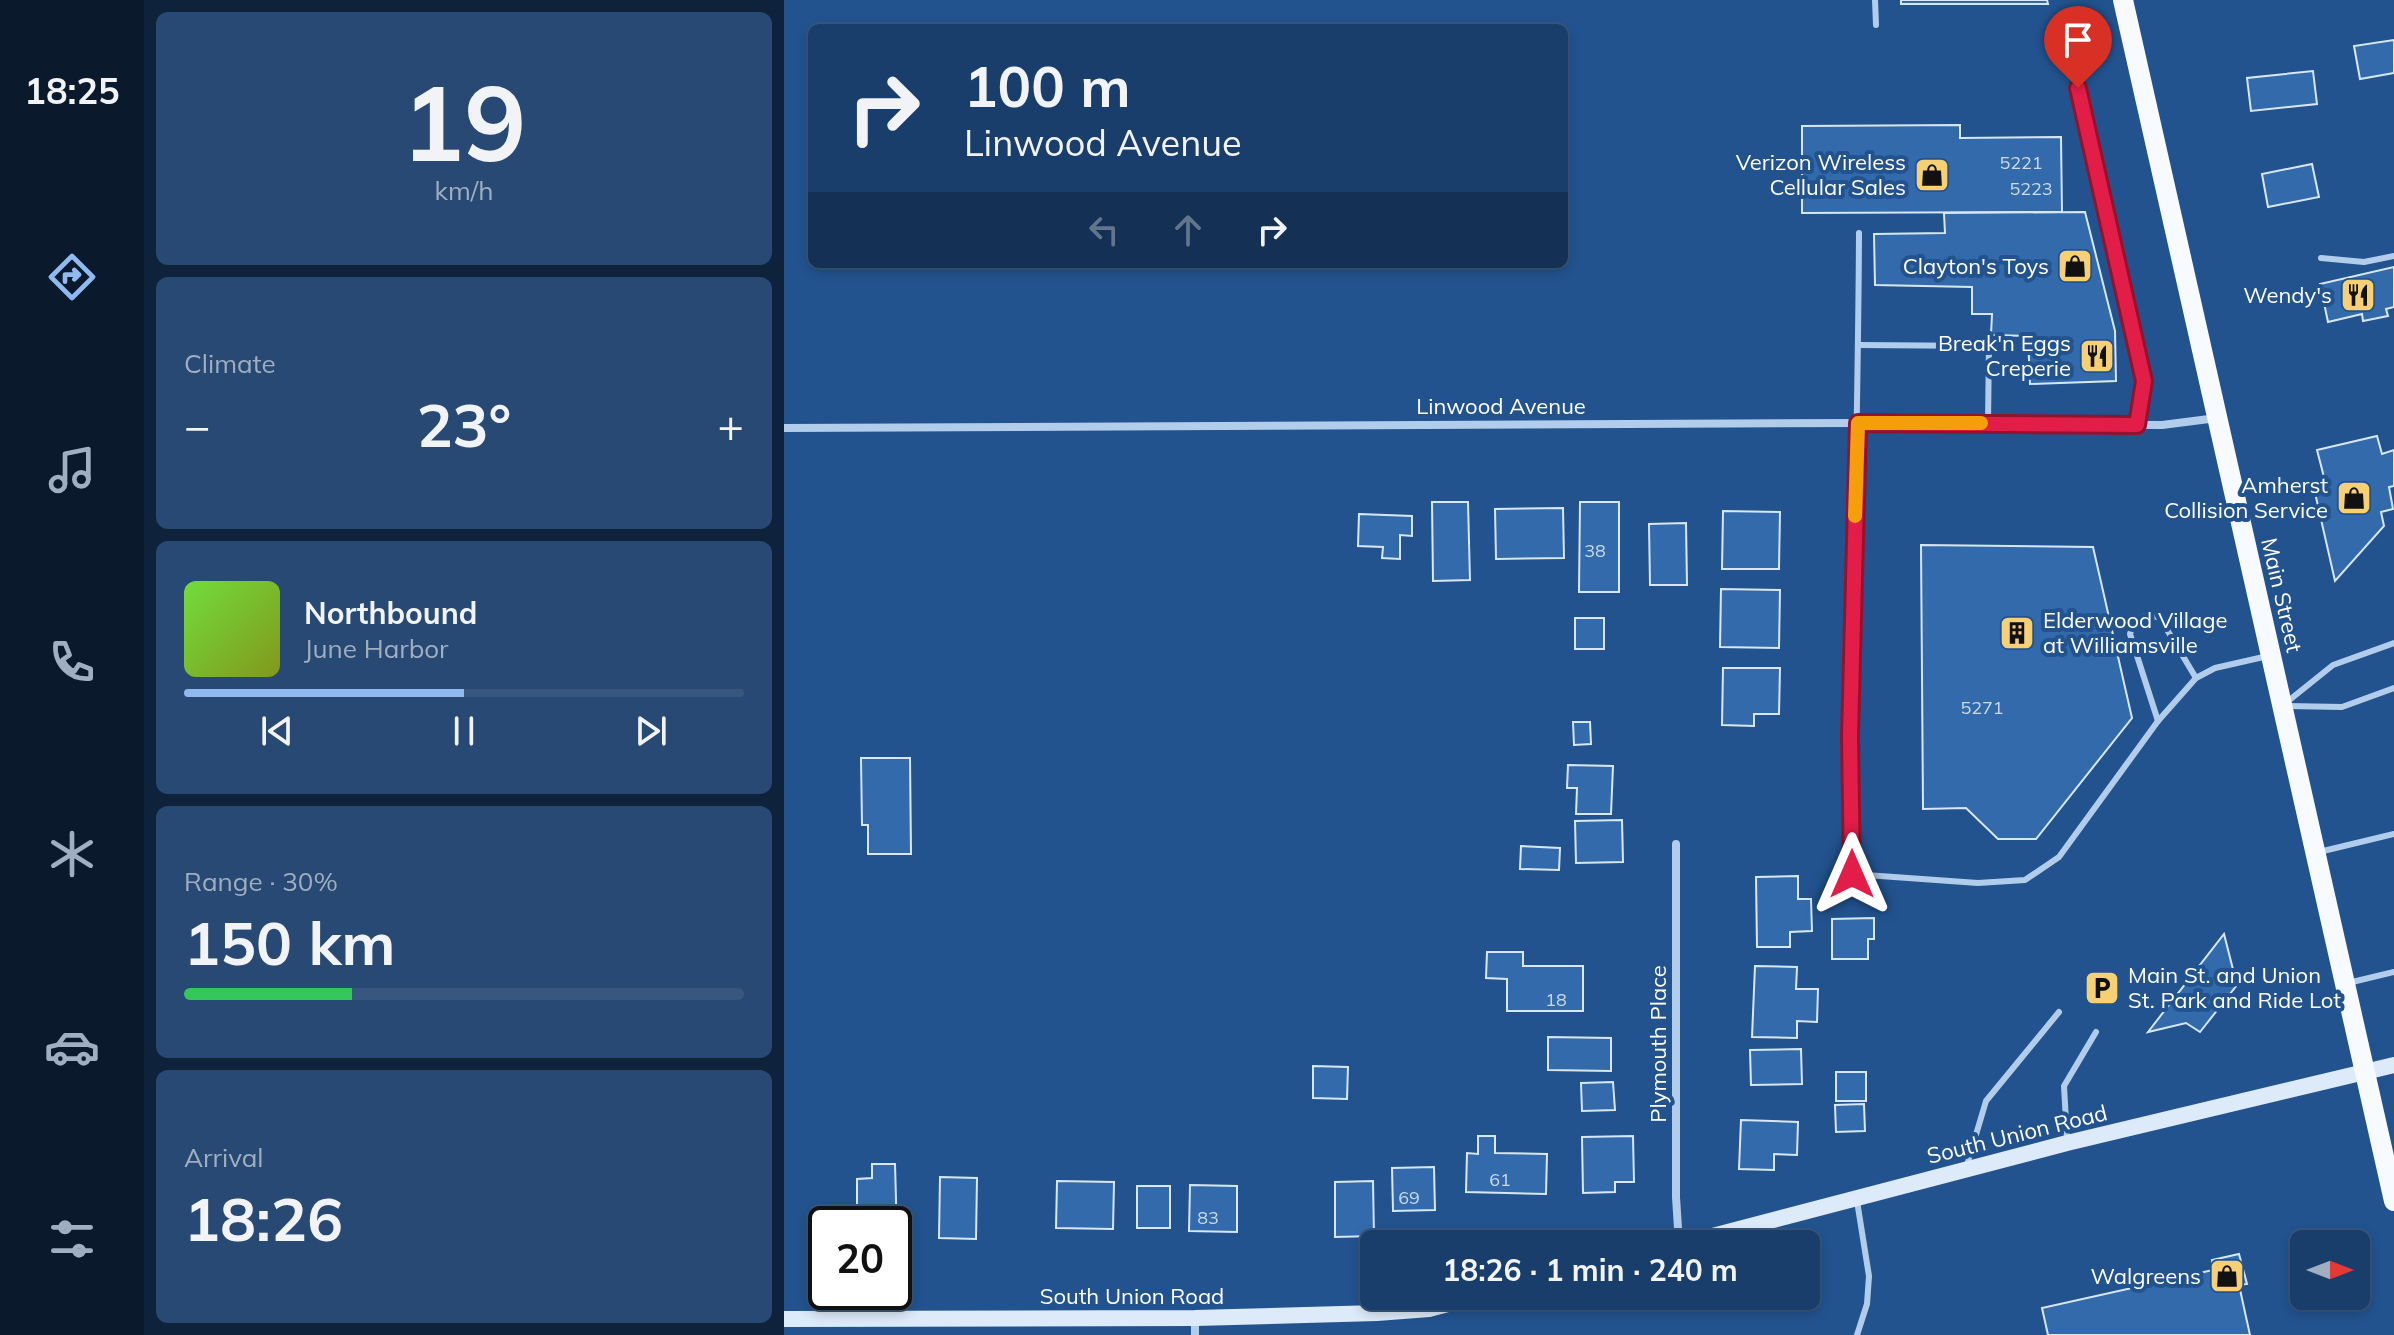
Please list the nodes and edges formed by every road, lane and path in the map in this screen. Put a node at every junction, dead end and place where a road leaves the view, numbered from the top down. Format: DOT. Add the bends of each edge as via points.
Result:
graph roads {
  1 [pos="1875,0"];
  2 [pos="2123,0"];
  3 [pos="1876,25"];
  4 [pos="2078,88"];
  5 [pos="1859,233"];
  6 [pos="2394,256"];
  7 [pos="2321,258"];
  8 [pos="1858,345"];
  9 [pos="2217,417"];
  10 [pos="1858,423"];
  11 [pos="1988,423"];
  12 [pos="2137,425"];
  13 [pos="784,428"];
  14 [pos="2394,643"];
  15 [pos="2271,655"];
  16 [pos="2196,678"];
  17 [pos="2394,688"];
  18 [pos="2282,706"];
  19 [pos="2158,721"];
  20 [pos="2394,834"];
  21 [pos="1676,844"];
  22 [pos="2315,853"];
  23 [pos="2394,972"];
  24 [pos="2345,984"];
  25 [pos="2059,1012"];
  26 [pos="2096,1032"];
  27 [pos="2394,1065"];
  28 [pos="2365,1072"];
  29 [pos="2067,1143"];
  30 [pos="1966,1169"];
  31 [pos="1856,1198"];
  32 [pos="2394,1201"];
  33 [pos="1679,1230"];
  34 [pos="1734,1230"];
  35 [pos="1416,1310"];
  36 [pos="784,1319"];
  37 [pos="1195,1327"];
  38 [pos="1857,1335"];
  1 -- 3 [label="lane"];
  2 -- 9 [label="main road, Main Street"];
  4 -- 12 [label="lane" via="2144,381"];
  5 -- 8 [label="lane"];
  6 -- 7 [label="lane" via="2364,262"];
  8 -- 10 [label="lane"];
  8 -- 11 [label="lane" via="1989,346"];
  9 -- 12 [label="street, Linwood Avenue"];
  9 -- 15 [label="main road, Main Street"];
  10 -- 11 [label="street, Linwood Avenue"];
  10 -- 13 [label="street, Linwood Avenue"];
  10 -- 19 [label="lane" via="1850,721 1852,874 1978,883 2025,880 2059,857"];
  11 -- 12 [label="street, Linwood Avenue"];
  14 -- 18 [label="lane" via="2333,665"];
  15 -- 16 [label="lane"];
  15 -- 18 [label="main road, Main Street"];
  16 -- 19 [label="lane"];
  16 -- 19 [label="lane" via="2160,618 2150,614 2132,625 2130,634"];
  17 -- 18 [label="lane" via="2342,707"];
  18 -- 22 [label="main road, Main Street"];
  20 -- 22 [label="lane"];
  21 -- 33 [label="street, Plymouth Place"];
  22 -- 24 [label="main road, Main Street"];
  23 -- 24 [label="lane"];
  24 -- 28 [label="main road, Main Street"];
  25 -- 30 [label="lane" via="1986,1101"];
  26 -- 29 [label="lane" via="2064,1086"];
  27 -- 28 [label="main road, South Union Road"];
  28 -- 29 [label="main road, South Union Road"];
  28 -- 32 [label="main road, Main Street"];
  29 -- 30 [label="main road, South Union Road"];
  30 -- 31 [label="main road, South Union Road"];
  31 -- 34 [label="main road, South Union Road"];
  31 -- 38 [label="lane" via="1869,1276"];
  35 -- 37 [label="main road, South Union Road"];
  36 -- 37 [label="main road, South Union Road"];
}
